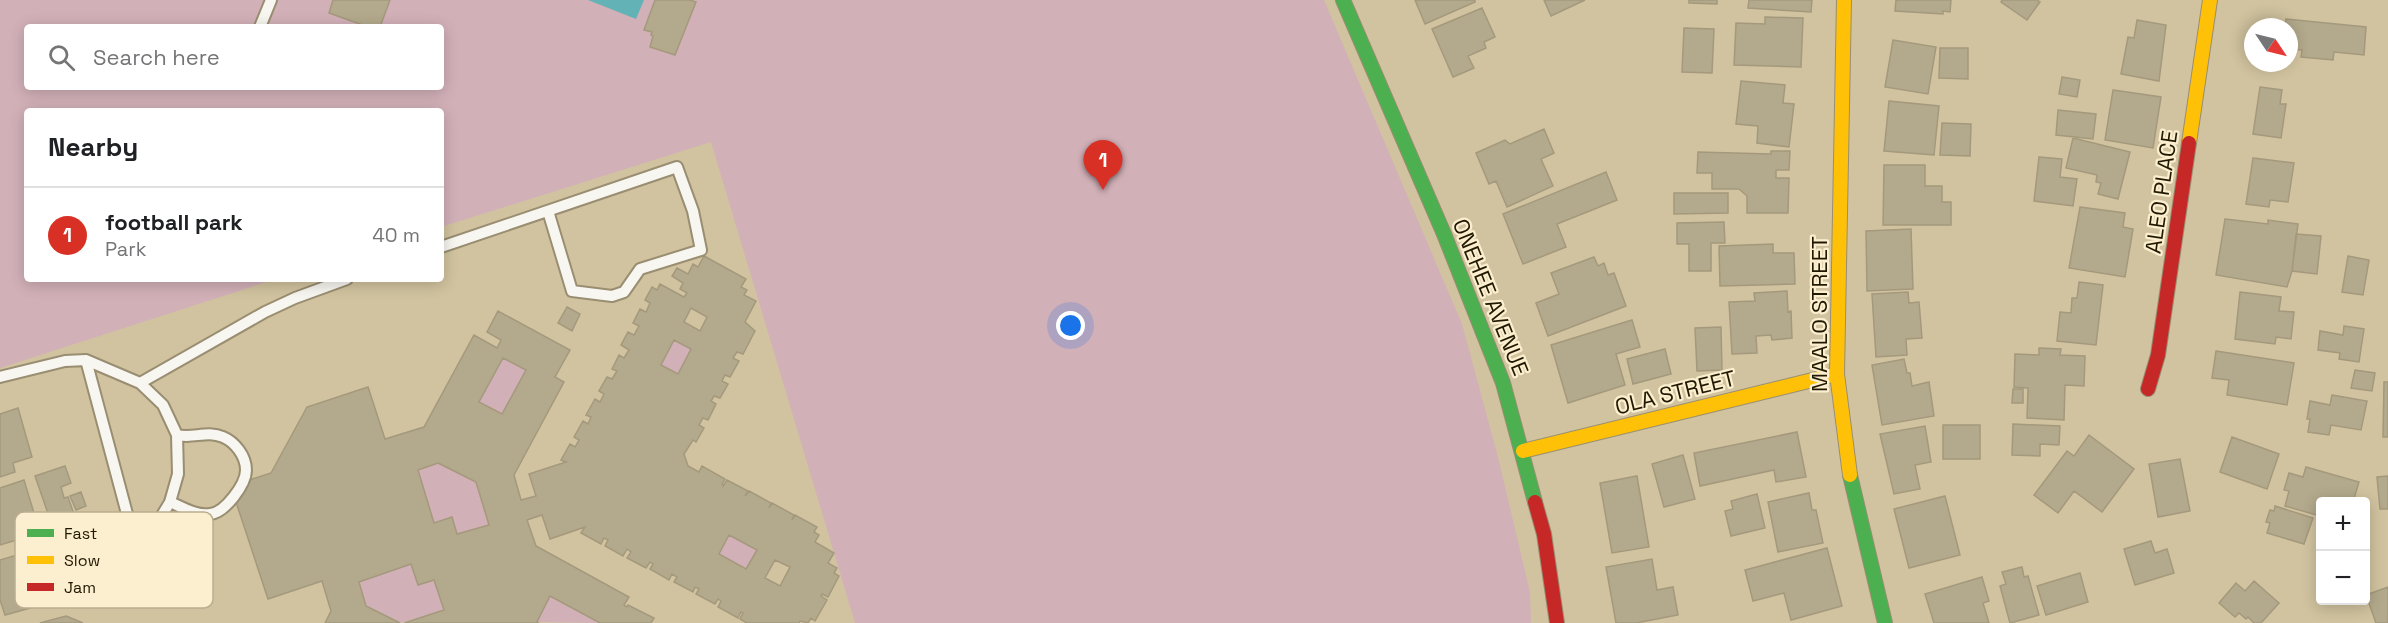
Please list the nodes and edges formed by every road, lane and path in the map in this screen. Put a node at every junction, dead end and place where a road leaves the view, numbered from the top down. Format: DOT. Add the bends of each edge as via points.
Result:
graph roads {
  1 [pos="271,0"];
  2 [pos="1343,0"];
  3 [pos="1844,0"];
  4 [pos="2210,0"];
  5 [pos="261,24"];
  6 [pos="548,211"];
  7 [pos="444,246"];
  8 [pos="339,282"];
  9 [pos="86,360"];
  10 [pos="1837,374"];
  11 [pos="0,377"];
  12 [pos="140,383"];
  13 [pos="2148,389"];
  14 [pos="177,435"];
  15 [pos="1523,451"];
  16 [pos="170,502"];
  17 [pos="127,512"];
  18 [pos="164,512"];
  19 [pos="195,512"];
  20 [pos="213,513"];
  21 [pos="1557,623"];
  22 [pos="1885,623"];
  1 -- 5 [label="lane"];
  2 -- 15 [label="street, ONEHEE AVENUE" via="1444,234 1494,361"];
  3 -- 10 [label="street, MAALO STREET"];
  4 -- 13 [label="street, ALEO PLACE" via="2158,355"];
  6 -- 6 [label="lane" via="572,291 612,296 624,292 640,269 701,250 693,211 677,168"];
  6 -- 7 [label="lane"];
  8 -- 12 [label="lane" via="265,312"];
  9 -- 11 [label="lane" via="64,361"];
  9 -- 12 [label="lane"];
  9 -- 17 [label="lane"];
  10 -- 15 [label="street, OLA STREET"];
  10 -- 22 [label="street, MAALO STREET" via="1852,491"];
  12 -- 14 [label="lane" via="163,405"];
  14 -- 16 [label="lane" via="178,474"];
  14 -- 20 [label="lane" via="223,437 237,448 246,463 247,472 230,502"];
  15 -- 21 [label="street, ONEHEE AVENUE" via="1544,534"];
  16 -- 18 [label="lane"];
  16 -- 19 [label="lane"];
}
